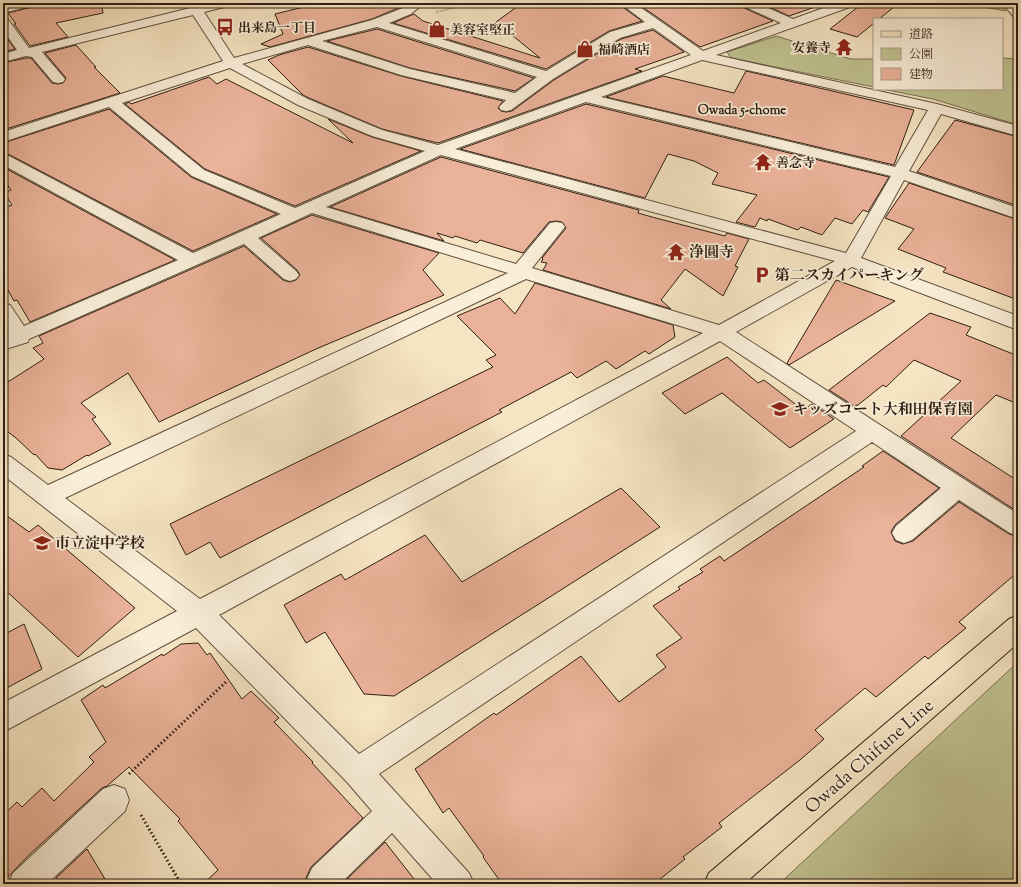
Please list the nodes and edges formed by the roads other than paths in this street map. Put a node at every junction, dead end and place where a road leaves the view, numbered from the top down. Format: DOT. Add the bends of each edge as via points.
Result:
graph roads {
  1 [pos="28,3"];
  2 [pos="225,3"];
  3 [pos="417,3"];
  4 [pos="626,3"];
  5 [pos="747,3"];
  6 [pos="848,3"];
  7 [pos="1008,3"];
  8 [pos="196,6"];
  9 [pos="3,9"];
  10 [pos="1018,14"];
  11 [pos="3,21"];
  12 [pos="377,23"];
  13 [pos="792,23"];
  14 [pos="654,24"];
  15 [pos="308,41"];
  16 [pos="25,52"];
  17 [pos="701,56"];
  18 [pos="3,58"];
  19 [pos="231,63"];
  20 [pos="548,76"];
  21 [pos="58,80"];
  22 [pos="584,97"];
  23 [pos="516,98"];
  24 [pos="112,102"];
  25 [pos="937,108"];
  26 [pos="1018,131"];
  27 [pos="489,132"];
  28 [pos="3,137"];
  29 [pos="441,149"];
  30 [pos="3,159"];
  31 [pos="899,173"];
  32 [pos="302,210"];
  33 [pos="1018,214"];
  34 [pos="556,227"];
  35 [pos="245,236"];
  36 [pos="192,260"];
  37 [pos="851,260"];
  38 [pos="522,272"];
  39 [pos="290,275"];
  40 [pos="3,309"];
  41 [pos="1018,323"];
  42 [pos="721,332"];
  43 [pos="21,336"];
  44 [pos="3,343"];
  45 [pos="872,431"];
  46 [pos="3,463"];
  47 [pos="958,487"];
  48 [pos="47,496"];
  49 [pos="1018,526"];
  50 [pos="904,533"];
  51 [pos="199,613"];
  52 [pos="1018,627"];
  53 [pos="3,718"];
  54 [pos="357,772"];
  55 [pos="114,800"];
  56 [pos="393,812"];
  57 [pos="323,879"];
  58 [pos="24,884"];
  59 [pos="458,884"];
  60 [pos="720,884"];
  1 -- 9 [label="street"];
  2 -- 8 [label="street"];
  3 -- 12 [label="street" via="407,11"];
  4 -- 14 [label="street"];
  5 -- 13 [label="street"];
  6 -- 13 [label="street"];
  7 -- 10 [label="street"];
  8 -- 16 [label="street"];
  8 -- 19 [label="street"];
  11 -- 16 [label="street"];
  12 -- 15 [label="street"];
  12 -- 20 [label="street"];
  13 -- 17 [label="street"];
  14 -- 17 [label="street"];
  14 -- 20 [label="street" via="615,34"];
  15 -- 19 [label="street"];
  15 -- 23 [label="street" via="406,72"];
  16 -- 18 [label="street"];
  16 -- 21 [label="street" via="36,54"];
  17 -- 22 [label="street"];
  17 -- 25 [label="street"];
  19 -- 24 [label="street"];
  19 -- 29 [label="street" via="303,102 340,118 378,132"];
  20 -- 23 [label="street"];
  22 -- 27 [label="street"];
  22 -- 31 [label="street"];
  23 -- 27 [label="street" via="493,119"];
  24 -- 28 [label="street"];
  24 -- 32 [label="street" via="198,173"];
  25 -- 26 [label="street"];
  25 -- 31 [label="street"];
  27 -- 29 [label="street"];
  29 -- 32 [label="street"];
  29 -- 37 [label="street"];
  30 -- 36 [label="street"];
  31 -- 33 [label="street"];
  31 -- 37 [label="street"];
  32 -- 35 [label="street"];
  32 -- 38 [label="street"];
  34 -- 38 [label="street"];
  35 -- 36 [label="street"];
  35 -- 39 [label="street"];
  36 -- 43 [label="street"];
  37 -- 41 [label="street"];
  37 -- 42 [label="street"];
  38 -- 42 [label="street"];
  38 -- 48 [label="street"];
  40 -- 43 [label="street"];
  42 -- 45 [label="street"];
  42 -- 51 [label="street"];
  43 -- 44 [label="street"];
  45 -- 47 [label="street"];
  45 -- 54 [label="street"];
  46 -- 48 [label="street"];
  47 -- 49 [label="street"];
  47 -- 50 [label="street"];
  48 -- 51 [label="street"];
  51 -- 53 [label="street"];
  51 -- 54 [label="street"];
  52 -- 60 [label="main road, Owada Chifune Line"];
  54 -- 56 [label="street"];
  55 -- 58 [label="street"];
  56 -- 57 [label="street"];
  56 -- 59 [label="street"];
}
